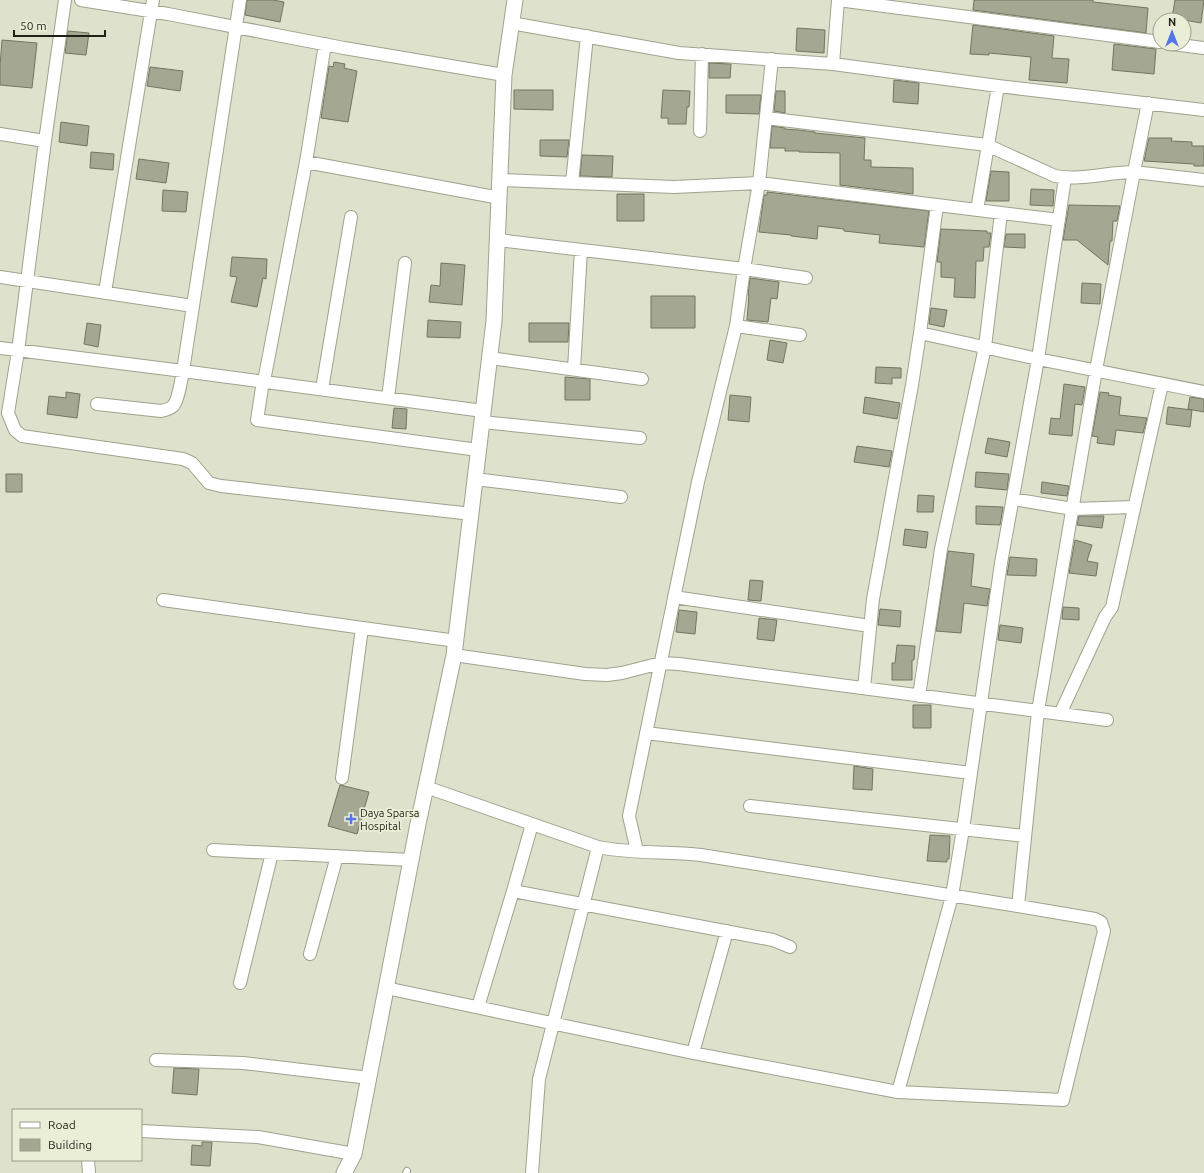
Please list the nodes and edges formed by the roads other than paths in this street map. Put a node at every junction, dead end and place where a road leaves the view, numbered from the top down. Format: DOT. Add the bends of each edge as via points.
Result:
graph roads {
  1 [pos="65,0"];
  2 [pos="81,0"];
  3 [pos="240,0"];
  4 [pos="515,0"];
  5 [pos="838,0"];
  6 [pos="152,6"];
  7 [pos="511,23"];
  8 [pos="236,27"];
  9 [pos="586,36"];
  10 [pos="1152,41"];
  11 [pos="325,44"];
  12 [pos="1192,46"];
  13 [pos="1204,48"];
  14 [pos="702,54"];
  15 [pos="772,59"];
  16 [pos="832,64"];
  17 [pos="504,75"];
  18 [pos="998,86"];
  19 [pos="1148,103"];
  20 [pos="1204,110"];
  21 [pos="766,118"];
  22 [pos="700,131"];
  23 [pos="0,134"];
  24 [pos="45,141"];
  25 [pos="987,145"];
  26 [pos="306,162"];
  27 [pos="1134,172"];
  28 [pos="1065,178"];
  29 [pos="500,180"];
  30 [pos="1204,180"];
  31 [pos="572,183"];
  32 [pos="759,183"];
  33 [pos="500,198"];
  34 [pos="937,205"];
  35 [pos="977,210"];
  36 [pos="1001,213"];
  37 [pos="351,217"];
  38 [pos="1059,220"];
  39 [pos="498,240"];
  40 [pos="581,250"];
  41 [pos="405,263"];
  42 [pos="744,269"];
  43 [pos="0,277"];
  44 [pos="806,278"];
  45 [pos="28,281"];
  46 [pos="105,292"];
  47 [pos="193,306"];
  48 [pos="736,326"];
  49 [pos="920,333"];
  50 [pos="800,335"];
  51 [pos="985,347"];
  52 [pos="0,348"];
  53 [pos="18,351"];
  54 [pos="490,358"];
  55 [pos="1038,359"];
  56 [pos="574,369"];
  57 [pos="183,370"];
  58 [pos="1096,370"];
  59 [pos="642,379"];
  60 [pos="263,381"];
  61 [pos="1162,384"];
  62 [pos="322,389"];
  63 [pos="1204,392"];
  64 [pos="388,398"];
  65 [pos="97,404"];
  66 [pos="4,413"];
  67 [pos="482,416"];
  68 [pos="640,438"];
  69 [pos="478,450"];
  70 [pos="475,480"];
  71 [pos="621,497"];
  72 [pos="1013,499"];
  73 [pos="1134,507"];
  74 [pos="1073,509"];
  75 [pos="472,514"];
  76 [pos="674,597"];
  77 [pos="162,600"];
  78 [pos="870,626"];
  79 [pos="362,628"];
  80 [pos="455,648"];
  81 [pos="661,663"];
  82 [pos="864,688"];
  83 [pos="919,696"];
  84 [pos="981,704"];
  85 [pos="1038,711"];
  86 [pos="1060,714"];
  87 [pos="1107,720"];
  88 [pos="646,734"];
  89 [pos="971,773"];
  90 [pos="342,778"];
  91 [pos="426,787"];
  92 [pos="750,806"];
  93 [pos="532,824"];
  94 [pos="963,829"];
  95 [pos="1025,836"];
  96 [pos="598,847"];
  97 [pos="212,850"];
  98 [pos="637,851"];
  99 [pos="272,853"];
  100 [pos="337,856"];
  101 [pos="411,860"];
  102 [pos="513,891"];
  103 [pos="952,896"];
  104 [pos="583,904"];
  105 [pos="1018,906"];
  106 [pos="727,931"];
  107 [pos="790,947"];
  108 [pos="310,954"];
  109 [pos="240,983"];
  110 [pos="386,988"];
  111 [pos="478,1008"];
  112 [pos="553,1024"];
  113 [pos="693,1053"];
  114 [pos="156,1060"];
  115 [pos="369,1078"];
  116 [pos="898,1092"];
  117 [pos="142,1131"];
  118 [pos="354,1154"];
  119 [pos="88,1161"];
  120 [pos="89,1173"];
  121 [pos="344,1173"];
  122 [pos="532,1173"];
  1 -- 24 [label="street"];
  2 -- 6 [label="street"];
  3 -- 8 [label="street"];
  4 -- 7 [label="street"];
  5 -- 10 [label="street"];
  5 -- 16 [label="street"];
  6 -- 8 [label="street"];
  6 -- 46 [label="street"];
  7 -- 9 [label="street"];
  7 -- 17 [label="street"];
  8 -- 11 [label="street"];
  8 -- 47 [label="street"];
  9 -- 14 [label="street" via="679,53"];
  9 -- 31 [label="street"];
  11 -- 17 [label="street"];
  11 -- 26 [label="street"];
  12 -- 13 [label="street"];
  14 -- 15 [label="street"];
  14 -- 22 [label="street"];
  15 -- 16 [label="street"];
  15 -- 21 [label="street"];
  16 -- 18 [label="street"];
  17 -- 29 [label="street"];
  18 -- 19 [label="street"];
  18 -- 25 [label="street"];
  19 -- 20 [label="street"];
  19 -- 27 [label="street"];
  21 -- 25 [label="street"];
  21 -- 32 [label="street"];
  23 -- 24 [label="street"];
  24 -- 45 [label="street"];
  25 -- 28 [label="street" via="1055,176"];
  25 -- 35 [label="street"];
  26 -- 33 [label="street"];
  26 -- 60 [label="street"];
  27 -- 28 [label="street"];
  27 -- 30 [label="street"];
  27 -- 58 [label="street"];
  28 -- 38 [label="street"];
  29 -- 31 [label="street"];
  29 -- 33 [label="street"];
  31 -- 32 [label="street" via="674,187"];
  32 -- 34 [label="street"];
  32 -- 42 [label="street"];
  33 -- 39 [label="street"];
  34 -- 35 [label="street"];
  34 -- 49 [label="street"];
  35 -- 36 [label="street"];
  36 -- 38 [label="street"];
  36 -- 51 [label="street"];
  37 -- 62 [label="street"];
  38 -- 55 [label="street"];
  39 -- 40 [label="street"];
  39 -- 54 [label="street"];
  40 -- 42 [label="street"];
  40 -- 56 [label="street"];
  41 -- 64 [label="street"];
  42 -- 44 [label="street"];
  42 -- 48 [label="street"];
  43 -- 45 [label="street"];
  45 -- 46 [label="street"];
  45 -- 53 [label="street"];
  46 -- 47 [label="street"];
  47 -- 57 [label="street"];
  48 -- 50 [label="street"];
  48 -- 76 [label="street" via="698,482"];
  49 -- 51 [label="street"];
  49 -- 78 [label="street"];
  51 -- 55 [label="street"];
  51 -- 83 [label="street" via="941,549"];
  52 -- 53 [label="street"];
  53 -- 57 [label="street"];
  53 -- 66 [label="street"];
  54 -- 56 [label="street"];
  54 -- 67 [label="street"];
  55 -- 58 [label="street"];
  55 -- 72 [label="street"];
  56 -- 59 [label="street"];
  57 -- 60 [label="street"];
  57 -- 65 [label="street" via="177,398 169,409 161,412"];
  58 -- 61 [label="street"];
  58 -- 74 [label="street"];
  60 -- 62 [label="street"];
  60 -- 69 [label="street" via="257,420"];
  61 -- 63 [label="street"];
  61 -- 73 [label="street"];
  62 -- 64 [label="street"];
  64 -- 67 [label="street"];
  66 -- 75 [label="street" via="22,436 183,459 192,463 209,483 221,486"];
  67 -- 68 [label="street"];
  67 -- 69 [label="street"];
  69 -- 70 [label="street"];
  70 -- 71 [label="street"];
  70 -- 75 [label="street"];
  72 -- 74 [label="street"];
  72 -- 84 [label="street"];
  73 -- 74 [label="street"];
  73 -- 86 [label="street" via="1112,607"];
  74 -- 85 [label="street"];
  75 -- 80 [label="street"];
  76 -- 78 [label="street"];
  76 -- 81 [label="street"];
  77 -- 79 [label="street"];
  78 -- 82 [label="street"];
  79 -- 80 [label="street"];
  79 -- 90 [label="street"];
  80 -- 81 [label="street" via="585,674 622,673"];
  80 -- 91 [label="street"];
  81 -- 82 [label="street"];
  81 -- 88 [label="street"];
  82 -- 83 [label="street"];
  83 -- 84 [label="street"];
  84 -- 85 [label="street"];
  84 -- 89 [label="street"];
  85 -- 86 [label="street"];
  85 -- 95 [label="street"];
  86 -- 87 [label="street"];
  88 -- 89 [label="street"];
  88 -- 98 [label="street" via="629,816"];
  89 -- 94 [label="street"];
  91 -- 93 [label="street"];
  91 -- 101 [label="street"];
  92 -- 94 [label="street"];
  93 -- 96 [label="street"];
  93 -- 102 [label="street"];
  94 -- 95 [label="street"];
  94 -- 103 [label="street"];
  95 -- 105 [label="street"];
  96 -- 98 [label="street"];
  96 -- 104 [label="street"];
  97 -- 99 [label="street"];
  98 -- 103 [label="street" via="701,855"];
  99 -- 100 [label="street"];
  99 -- 109 [label="street"];
  100 -- 101 [label="street"];
  100 -- 108 [label="street"];
  101 -- 110 [label="street"];
  102 -- 104 [label="street"];
  102 -- 111 [label="street"];
  103 -- 105 [label="street"];
  103 -- 116 [label="street"];
  104 -- 106 [label="street"];
  104 -- 112 [label="street"];
  105 -- 116 [label="street" via="1095,920 1101,922 1104,931 1063,1100"];
  106 -- 107 [label="street" via="773,940"];
  106 -- 113 [label="street"];
  110 -- 111 [label="street"];
  110 -- 115 [label="street"];
  111 -- 112 [label="street"];
  112 -- 113 [label="street"];
  112 -- 122 [label="street" via="539,1079"];
  113 -- 116 [label="street"];
  114 -- 115 [label="street" via="243,1063"];
  115 -- 118 [label="street"];
  117 -- 118 [label="street" via="258,1137"];
  118 -- 121 [label="street"];
  119 -- 120 [label="street"];
}
